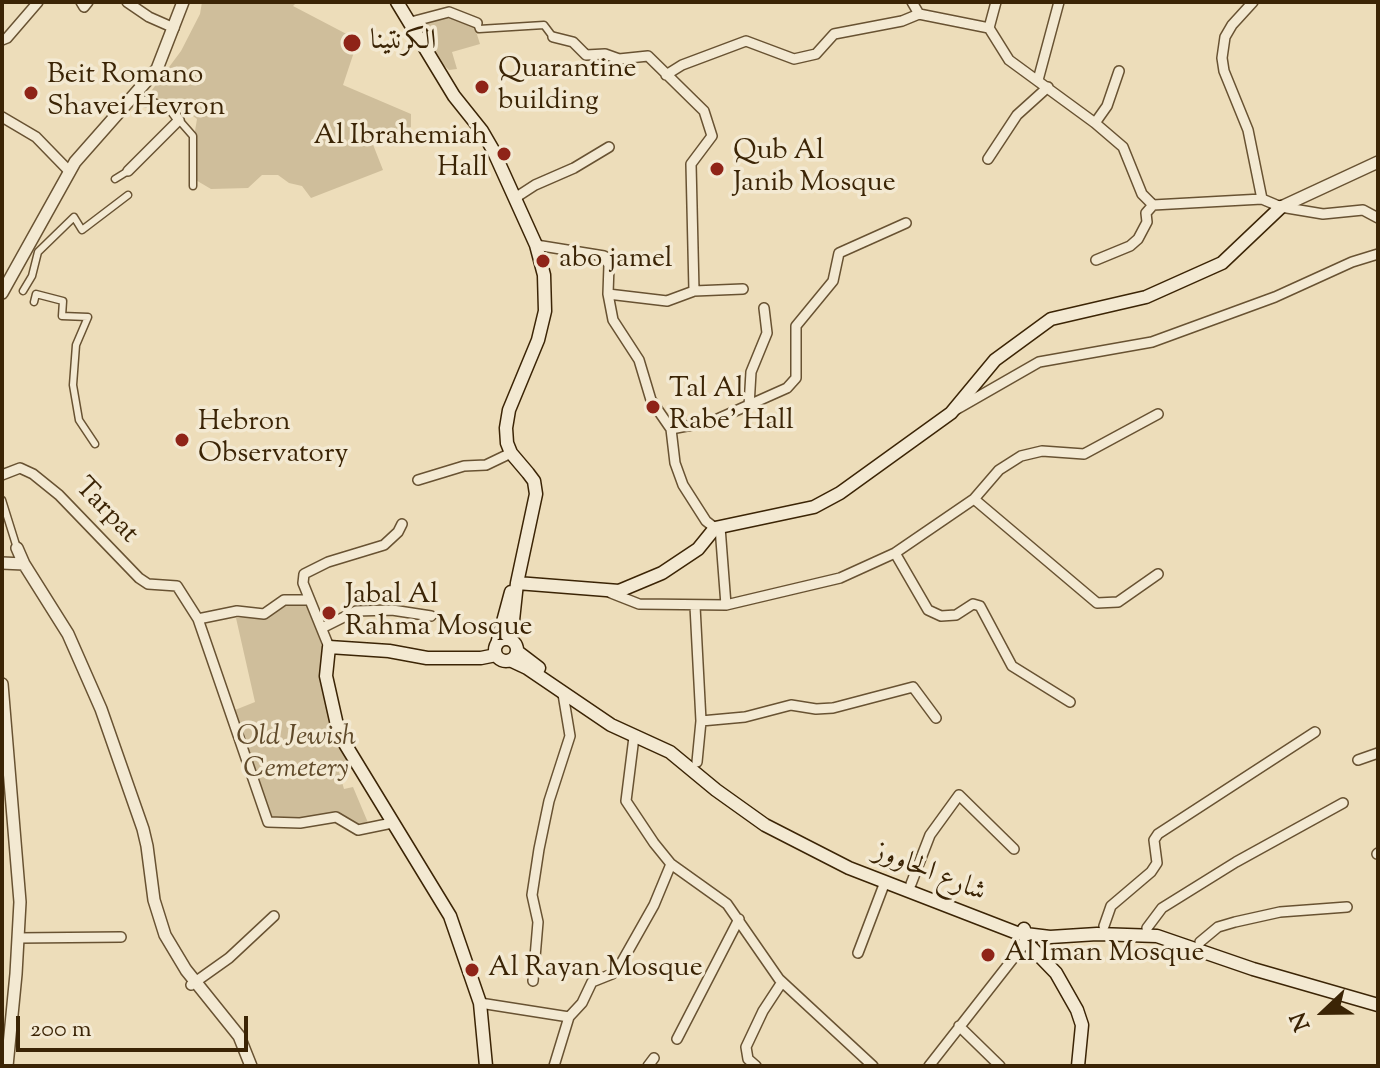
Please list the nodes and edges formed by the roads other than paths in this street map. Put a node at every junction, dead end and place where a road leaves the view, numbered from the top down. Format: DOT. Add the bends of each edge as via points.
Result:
graph roads {
  1 [pos="38,2"];
  2 [pos="81,2"];
  3 [pos="88,2"];
  4 [pos="127,2"];
  5 [pos="183,2"];
  6 [pos="397,2"];
  7 [pos="912,2"];
  8 [pos="996,2"];
  9 [pos="1059,2"];
  10 [pos="1253,2"];
  11 [pos="919,14"];
  12 [pos="411,22"];
  13 [pos="477,23"];
  14 [pos="174,28"];
  15 [pos="989,28"];
  16 [pos="553,37"];
  17 [pos="2,40"];
  18 [pos="1119,71"];
  19 [pos="666,75"];
  20 [pos="1038,80"];
  21 [pos="1048,87"];
  22 [pos="132,98"];
  23 [pos="2,117"];
  24 [pos="179,120"];
  25 [pos="1095,123"];
  26 [pos="609,147"];
  27 [pos="988,159"];
  28 [pos="1378,162"];
  29 [pos="128,171"];
  30 [pos="70,172"];
  31 [pos="115,179"];
  32 [pos="193,186"];
  33 [pos="128,195"];
  34 [pos="515,198"];
  35 [pos="1262,199"];
  36 [pos="1153,205"];
  37 [pos="1281,207"];
  38 [pos="1378,218"];
  39 [pos="906,223"];
  40 [pos="536,245"];
  41 [pos="1378,254"];
  42 [pos="1096,260"];
  43 [pos="743,289"];
  44 [pos="23,291"];
  45 [pos="694,291"];
  46 [pos="2,293"];
  47 [pos="608,294"];
  48 [pos="34,302"];
  49 [pos="764,308"];
  50 [pos="749,406"];
  51 [pos="951,413"];
  52 [pos="1158,414"];
  53 [pos="671,429"];
  54 [pos="95,444"];
  55 [pos="511,453"];
  56 [pos="2,475"];
  57 [pos="418,480"];
  58 [pos="974,499"];
  59 [pos="2,500"];
  60 [pos="402,524"];
  61 [pos="718,528"];
  62 [pos="17,548"];
  63 [pos="895,553"];
  64 [pos="2,563"];
  65 [pos="24,564"];
  66 [pos="1158,574"];
  67 [pos="517,583"];
  68 [pos="608,592"];
  69 [pos="310,600"];
  70 [pos="726,605"];
  71 [pos="695,606"];
  72 [pos="431,616"];
  73 [pos="198,619"];
  74 [pos="322,628"];
  75 [pos="511,639"];
  76 [pos="329,647"];
  77 [pos="496,649"];
  78 [pos="515,656"];
  79 [pos="2,685"];
  80 [pos="563,694"];
  81 [pos="1070,702"];
  82 [pos="936,718"];
  83 [pos="701,721"];
  84 [pos="1315,732"];
  85 [pos="634,737"];
  86 [pos="1378,753"];
  87 [pos="5,754"];
  88 [pos="1358,760"];
  89 [pos="697,762"];
  90 [pos="1343,803"];
  91 [pos="392,823"];
  92 [pos="1014,849"];
  93 [pos="671,864"];
  94 [pos="885,882"];
  95 [pos="911,884"];
  96 [pos="1347,907"];
  97 [pos="274,916"];
  98 [pos="739,919"];
  99 [pos="1104,926"];
  100 [pos="1147,928"];
  101 [pos="1024,935"];
  102 [pos="121,937"];
  103 [pos="18,938"];
  104 [pos="1200,942"];
  105 [pos="858,953"];
  106 [pos="533,981"];
  107 [pos="782,982"];
  108 [pos="193,983"];
  109 [pos="1378,996"];
  110 [pos="480,1003"];
  111 [pos="1378,1005"];
  112 [pos="569,1017"];
  113 [pos="959,1026"];
  114 [pos="677,1039"];
  115 [pos="7,1066"];
  116 [pos="244,1066"];
  117 [pos="251,1066"];
  118 [pos="486,1066"];
  119 [pos="554,1066"];
  120 [pos="756,1066"];
  121 [pos="873,1066"];
  122 [pos="929,1066"];
  123 [pos="1000,1066"];
  124 [pos="1078,1066"];
  1 -- 17 [label="street"];
  2 -- 3 [label="street" via="84,7"];
  4 -- 14 [label="street"];
  5 -- 14 [label="street"];
  6 -- 12 [label="main road"];
  7 -- 11 [label="street"];
  8 -- 15 [label="street"];
  9 -- 20 [label="street"];
  10 -- 35 [label="street" via="1225,37 1222,58 1248,130"];
  11 -- 15 [label="street"];
  11 -- 19 [label="street" via="834,34 816,54 794,59 746,41"];
  12 -- 13 [label="street" via="449,12"];
  12 -- 34 [label="main road" via="454,96 482,131"];
  13 -- 16 [label="street" via="479,29 544,25"];
  14 -- 22 [label="street" via="157,69"];
  15 -- 20 [label="street" via="1009,60"];
  16 -- 19 [label="street" via="573,42 586,55 648,56"];
  18 -- 25 [label="street"];
  19 -- 45 [label="street" via="704,111 712,136 691,164"];
  20 -- 21 [label="street"];
  21 -- 25 [label="street"];
  21 -- 27 [label="street" via="1017,115"];
  22 -- 24 [label="street" via="170,108"];
  22 -- 30 [label="street"];
  23 -- 30 [label="street" via="36,137"];
  24 -- 29 [label="street"];
  24 -- 32 [label="street" via="193,136"];
  25 -- 36 [label="street" via="1123,147 1142,194"];
  26 -- 34 [label="street"];
  28 -- 37 [label="street"];
  29 -- 31 [label="street"];
  30 -- 46 [label="street"];
  33 -- 44 [label="street" via="82,230 74,217 38,252"];
  34 -- 40 [label="main road"];
  35 -- 36 [label="street"];
  35 -- 37 [label="street"];
  36 -- 42 [label="street" via="1138,239"];
  37 -- 38 [label="street" via="1323,214 1363,210"];
  37 -- 51 [label="main road" via="1222,263 1146,297 1051,319 995,360"];
  39 -- 50 [label="street" via="839,253 833,281 796,326 796,378"];
  40 -- 47 [label="street" via="604,256 609,265"];
  40 -- 55 [label="main road" via="545,311 509,410"];
  41 -- 51 [label="street" via="1152,342 1039,362"];
  43 -- 45 [label="street"];
  45 -- 47 [label="street" via="667,301"];
  47 -- 53 [label="street" via="613,320 639,360 651,400"];
  48 -- 54 [label="street" via="36,294 63,301 62,316 88,317 76,345 73,385 79,420"];
  49 -- 50 [label="street" via="767,333 751,372"];
  50 -- 53 [label="street" via="713,421"];
  51 -- 61 [label="main road" via="814,507"];
  52 -- 58 [label="street" via="1084,454 1042,451 1021,456 999,470"];
  53 -- 61 [label="street" via="683,485 706,521"];
  55 -- 57 [label="street" via="486,465"];
  55 -- 67 [label="main road" via="534,481 536,494"];
  56 -- 73 [label="street, Tarpat" via="20,468 33,474 139,578 148,584 177,586"];
  58 -- 63 [label="street"];
  58 -- 66 [label="street" via="1097,603 1118,602"];
  59 -- 62 [label="street"];
  60 -- 69 [label="street" via="384,545 304,574"];
  61 -- 68 [label="main road" via="662,573"];
  61 -- 70 [label="street"];
  62 -- 65 [label="street"];
  63 -- 70 [label="street" via="840,578"];
  63 -- 81 [label="street" via="928,610 956,615 973,604 980,606 1012,666"];
  64 -- 65 [label="street"];
  65 -- 108 [label="street" via="68,634 96,697 143,829 153,917 169,956"];
  67 -- 68 [label="main road"];
  67 -- 75 [label="main road"];
  67 -- 77 [label="main road"];
  68 -- 71 [label="street" via="639,604"];
  69 -- 73 [label="street" via="284,600 264,614 237,611"];
  69 -- 74 [label="street"];
  70 -- 71 [label="street"];
  71 -- 83 [label="street"];
  72 -- 74 [label="street" via="356,611"];
  73 -- 91 [label="street" via="268,822 336,817 358,830"];
  74 -- 76 [label="street"];
  75 -- 77 [label="main road" via="503,639"];
  75 -- 78 [label="main road"];
  76 -- 77 [label="main road" via="427,658 481,658"];
  76 -- 91 [label="main road" via="326,676 339,734"];
  77 -- 78 [label="main road" via="501,660"];
  78 -- 80 [label="main road, شارع الحاووز"];
  78 -- 89 [label="main road" via="579,698 676,746"];
  79 -- 87 [label="street"];
  80 -- 85 [label="main road, شارع الحاووز"];
  80 -- 106 [label="street" via="570,736 549,801 532,895 538,922"];
  82 -- 83 [label="street" via="913,687 833,708 791,705"];
  83 -- 89 [label="street"];
  84 -- 99 [label="street" via="1158,834 1157,863 1111,906"];
  85 -- 93 [label="street" via="626,801"];
  85 -- 94 [label="main road, شارع الحاووز" via="677,757 765,825"];
  86 -- 88 [label="street"];
  87 -- 103 [label="street" via="20,902"];
  89 -- 95 [label="main road" via="728,791 785,828"];
  90 -- 100 [label="street" via="1162,908"];
  91 -- 110 [label="main road" via="450,916"];
  92 -- 95 [label="street" via="959,795 930,835"];
  93 -- 98 [label="street" via="727,904"];
  93 -- 112 [label="street" via="621,964 591,983"];
  94 -- 101 [label="main road, شارع الحاووز"];
  94 -- 105 [label="street"];
  95 -- 101 [label="main road"];
  96 -- 104 [label="street" via="1235,922 1218,927"];
  97 -- 108 [label="street"];
  98 -- 107 [label="street"];
  98 -- 114 [label="street"];
  99 -- 100 [label="main road"];
  99 -- 101 [label="main road"];
  100 -- 104 [label="main road"];
  101 -- 111 [label="main road, شارع الحاووز" via="1157,936"];
  101 -- 113 [label="street"];
  101 -- 124 [label="main road" via="1056,973 1077,1010 1082,1025"];
  102 -- 103 [label="street"];
  103 -- 115 [label="street"];
  104 -- 109 [label="main road"];
  107 -- 120 [label="street" via="746,1047"];
  107 -- 121 [label="street"];
  108 -- 116 [label="street" via="231,1035"];
  108 -- 117 [label="street" via="239,1036"];
  110 -- 112 [label="street"];
  110 -- 118 [label="main road"];
  112 -- 119 [label="street"];
  113 -- 122 [label="street"];
  113 -- 123 [label="street"];
}
